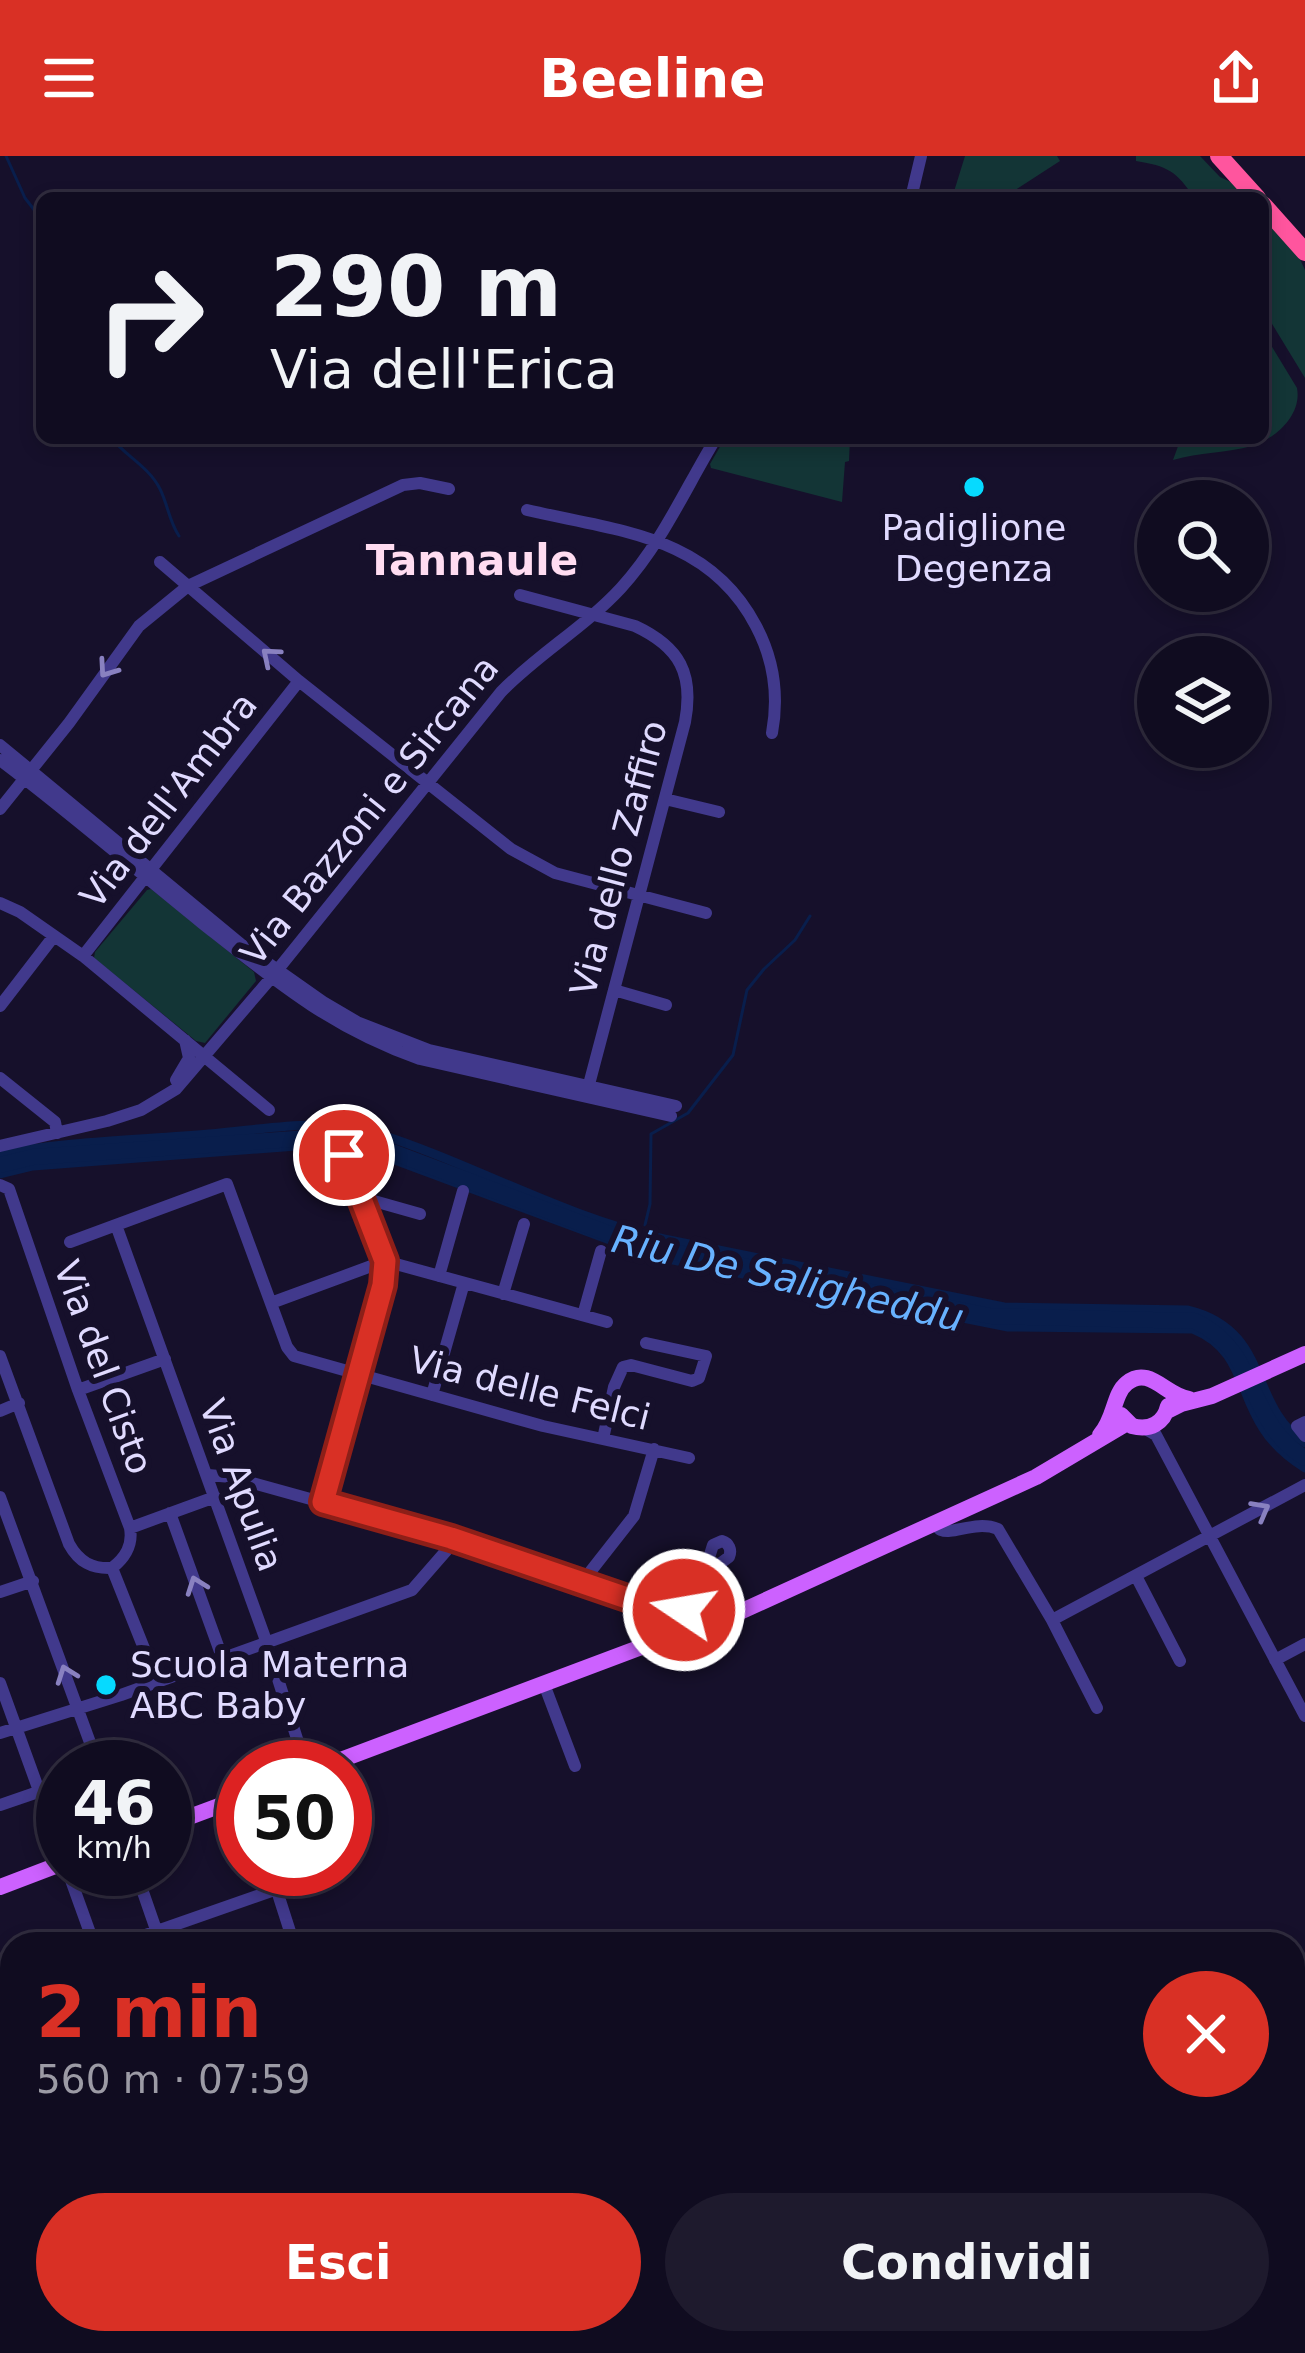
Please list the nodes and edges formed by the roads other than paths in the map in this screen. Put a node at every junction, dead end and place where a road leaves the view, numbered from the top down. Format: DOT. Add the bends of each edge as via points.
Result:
graph roads {
  1 [pos="921,156"];
  2 [pos="1219,156"];
  3 [pos="912,192"];
  4 [pos="1252,192"];
  5 [pos="1269,212"];
  6 [pos="1305,252"];
  7 [pos="713,444"];
  8 [pos="448,489"];
  9 [pos="527,510"];
  10 [pos="658,541"];
  11 [pos="160,562"];
  12 [pos="188,586"];
  13 [pos="520,595"];
  14 [pos="592,615"];
  15 [pos="299,681"];
  16 [pos="772,733"];
  17 [pos="0,745"];
  18 [pos="0,760"];
  19 [pos="28,775"];
  20 [pos="427,782"];
  21 [pos="665,799"];
  22 [pos="0,809"];
  23 [pos="719,812"];
  24 [pos="149,873"];
  25 [pos="639,896"];
  26 [pos="0,902"];
  27 [pos="706,914"];
  28 [pos="54,936"];
  29 [pos="82,956"];
  30 [pos="273,974"];
  31 [pos="614,990"];
  32 [pos="666,1005"];
  33 [pos="0,1006"];
  34 [pos="184,1040"];
  35 [pos="204,1057"];
  36 [pos="0,1078"];
  37 [pos="587,1093"];
  38 [pos="161,1100"];
  39 [pos="269,1110"];
  40 [pos="673,1111"];
  41 [pos="57,1133"];
  42 [pos="0,1146"];
  43 [pos="344,1155"];
  44 [pos="1,1185"];
  45 [pos="463,1191"];
  46 [pos="363,1201"];
  47 [pos="420,1214"];
  48 [pos="524,1224"];
  49 [pos="116,1225"];
  50 [pos="70,1242"];
  51 [pos="602,1251"];
  52 [pos="385,1261"];
  53 [pos="439,1276"];
  54 [pos="464,1283"];
  55 [pos="503,1294"];
  56 [pos="271,1303"];
  57 [pos="584,1316"];
  58 [pos="608,1322"];
  59 [pos="646,1343"];
  60 [pos="1305,1354"];
  61 [pos="0,1356"];
  62 [pos="165,1360"];
  63 [pos="357,1376"];
  64 [pos="78,1390"];
  65 [pos="1165,1391"];
  66 [pos="432,1395"];
  67 [pos="1198,1399"];
  68 [pos="19,1403"];
  69 [pos="1117,1403"];
  70 [pos="0,1411"];
  71 [pos="1165,1415"];
  72 [pos="1136,1426"];
  73 [pos="603,1439"];
  74 [pos="1095,1440"];
  75 [pos="654,1449"];
  76 [pos="689,1458"];
  77 [pos="208,1474"];
  78 [pos="1305,1485"];
  79 [pos="0,1497"];
  80 [pos="215,1497"];
  81 [pos="323,1502"];
  82 [pos="170,1513"];
  83 [pos="935,1523"];
  84 [pos="130,1528"];
  85 [pos="1213,1536"];
  86 [pos="451,1538"];
  87 [pos="716,1558"];
  88 [pos="112,1568"];
  89 [pos="1136,1576"];
  90 [pos="33,1581"];
  91 [pos="583,1581"];
  92 [pos="0,1592"];
  93 [pos="1052,1619"];
  94 [pos="676,1620"];
  95 [pos="266,1641"];
  96 [pos="1305,1643"];
  97 [pos="222,1657"];
  98 [pos="1278,1658"];
  99 [pos="1180,1661"];
  100 [pos="157,1681"];
  101 [pos="0,1683"];
  102 [pos="544,1684"];
  103 [pos="1305,1702"];
  104 [pos="79,1708"];
  105 [pos="1097,1708"];
  106 [pos="1305,1717"];
  107 [pos="17,1727"];
  108 [pos="0,1733"];
  109 [pos="90,1740"];
  110 [pos="297,1740"];
  111 [pos="372,1748"];
  112 [pos="575,1766"];
  113 [pos="36,1786"];
  114 [pos="36,1793"];
  115 [pos="0,1805"];
  116 [pos="36,1873"];
  117 [pos="0,1886"];
  118 [pos="76,1896"];
  119 [pos="144,1896"];
  120 [pos="260,1896"];
  121 [pos="279,1896"];
  122 [pos="90,1932"];
  123 [pos="157,1932"];
  124 [pos="173,1932"];
  125 [pos="290,1932"];
  1 -- 3 [label="street"];
  2 -- 4 [label="highway"];
  5 -- 6 [label="highway"];
  7 -- 10 [label="street, Via Bazzoni e Sircana"];
  8 -- 12 [label="street" via="403,485"];
  9 -- 10 [label="street"];
  10 -- 14 [label="street, Via Bazzoni e Sircana"];
  10 -- 16 [label="street" via="722,577 751,615 776,688"];
  11 -- 12 [label="street"];
  15 -- 12 [label="street, one-way"];
  12 -- 19 [label="street, one-way" via="139,626"];
  13 -- 14 [label="street, Via dello Zaffiro"];
  14 -- 20 [label="street, Via Bazzoni e Sircana" via="525,667"];
  14 -- 21 [label="street, Via dello Zaffiro" via="653,634 682,667 689,701"];
  15 -- 20 [label="street"];
  15 -- 24 [label="street, Via dell'Ambra"];
  17 -- 19 [label="street"];
  18 -- 19 [label="street"];
  19 -- 22 [label="street"];
  19 -- 24 [label="street"];
  20 -- 25 [label="street" via="532,862"];
  20 -- 30 [label="street, Via Bazzoni e Sircana"];
  21 -- 23 [label="street"];
  21 -- 25 [label="street, Via dello Zaffiro"];
  24 -- 29 [label="street, Via dell'Ambra"];
  24 -- 30 [label="street"];
  25 -- 27 [label="street"];
  25 -- 31 [label="street, Via dello Zaffiro"];
  26 -- 28 [label="street"];
  28 -- 29 [label="street"];
  28 -- 33 [label="street"];
  29 -- 34 [label="street"];
  30 -- 35 [label="street, Via Bazzoni e Sircana"];
  30 -- 37 [label="street" via="391,1037"];
  31 -- 32 [label="street"];
  31 -- 37 [label="street, Via dello Zaffiro"];
  34 -- 35 [label="street"];
  34 -- 38 [label="street" via="189,1058"];
  35 -- 38 [label="street, Via Bazzoni e Sircana"];
  35 -- 39 [label="street"];
  36 -- 41 [label="street" via="55,1122"];
  37 -- 40 [label="street"];
  38 -- 41 [label="street"];
  41 -- 42 [label="street"];
  43 -- 46 [label="street"];
  44 -- 64 [label="street, Via del Cisto" via="9,1189"];
  45 -- 53 [label="street"];
  46 -- 47 [label="street"];
  46 -- 52 [label="street"];
  48 -- 55 [label="street"];
  49 -- 50 [label="street"];
  49 -- 56 [label="street, Via delle Felci" via="227,1184"];
  49 -- 62 [label="street, Via Apulia"];
  51 -- 57 [label="street"];
  52 -- 53 [label="street"];
  52 -- 56 [label="street"];
  52 -- 63 [label="street"];
  53 -- 54 [label="street"];
  54 -- 55 [label="street"];
  54 -- 66 [label="street"];
  55 -- 57 [label="street"];
  56 -- 63 [label="street, Via delle Felci" via="294,1356"];
  57 -- 58 [label="street"];
  59 -- 73 [label="street" via="706,1356 699,1378 622,1366"];
  60 -- 67 [label="main road"];
  61 -- 68 [label="street"];
  62 -- 64 [label="street"];
  62 -- 77 [label="street, Via Apulia"];
  63 -- 66 [label="street, Via delle Felci"];
  63 -- 81 [label="street"];
  64 -- 84 [label="street, Via del Cisto"];
  65 -- 67 [label="main road"];
  65 -- 69 [label="main road" via="1135,1378"];
  65 -- 71 [label="main road"];
  66 -- 73 [label="street, Via delle Felci"];
  67 -- 71 [label="main road"];
  68 -- 70 [label="street"];
  68 -- 88 [label="street" via="75,1556"];
  69 -- 72 [label="main road"];
  69 -- 74 [label="main road"];
  71 -- 72 [label="main road"];
  71 -- 85 [label="street" via="1161,1430"];
  72 -- 74 [label="main road"];
  72 -- 85 [label="street" via="1156,1435"];
  73 -- 75 [label="street, Via delle Felci"];
  74 -- 83 [label="main road"];
  75 -- 76 [label="street, Via delle Felci"];
  75 -- 91 [label="street" via="634,1516"];
  77 -- 80 [label="street, Via Apulia"];
  77 -- 81 [label="street"];
  85 -- 78 [label="street, one-way"];
  79 -- 90 [label="street"];
  80 -- 82 [label="street"];
  80 -- 95 [label="street, Via Apulia"];
  81 -- 86 [label="street"];
  82 -- 84 [label="street"];
  97 -- 82 [label="street, one-way"];
  83 -- 93 [label="street" via="945,1532 998,1529"];
  83 -- 94 [label="main road" via="736,1612"];
  84 -- 88 [label="street, Via del Cisto" via="126,1555"];
  85 -- 89 [label="street"];
  85 -- 98 [label="street"];
  86 -- 91 [label="street"];
  86 -- 95 [label="street" via="412,1590"];
  87 -- 94 [label="street"];
  88 -- 100 [label="street"];
  89 -- 93 [label="street"];
  89 -- 99 [label="street"];
  90 -- 92 [label="street"];
  104 -- 90 [label="street, one-way"];
  91 -- 94 [label="street"];
  93 -- 105 [label="street"];
  94 -- 102 [label="main road" via="652,1643"];
  95 -- 97 [label="street"];
  95 -- 110 [label="street, Via Apulia"];
  96 -- 98 [label="street"];
  97 -- 100 [label="street"];
  98 -- 103 [label="street"];
  98 -- 106 [label="street"];
  100 -- 104 [label="street"];
  101 -- 107 [label="street"];
  102 -- 111 [label="main road"];
  102 -- 112 [label="street"];
  104 -- 107 [label="street"];
  104 -- 109 [label="street"];
  107 -- 108 [label="street"];
  107 -- 113 [label="street"];
  114 -- 115 [label="street"];
  116 -- 117 [label="main road"];
  118 -- 122 [label="street"];
  119 -- 123 [label="street"];
  120 -- 124 [label="street"];
  121 -- 125 [label="street"];
}
